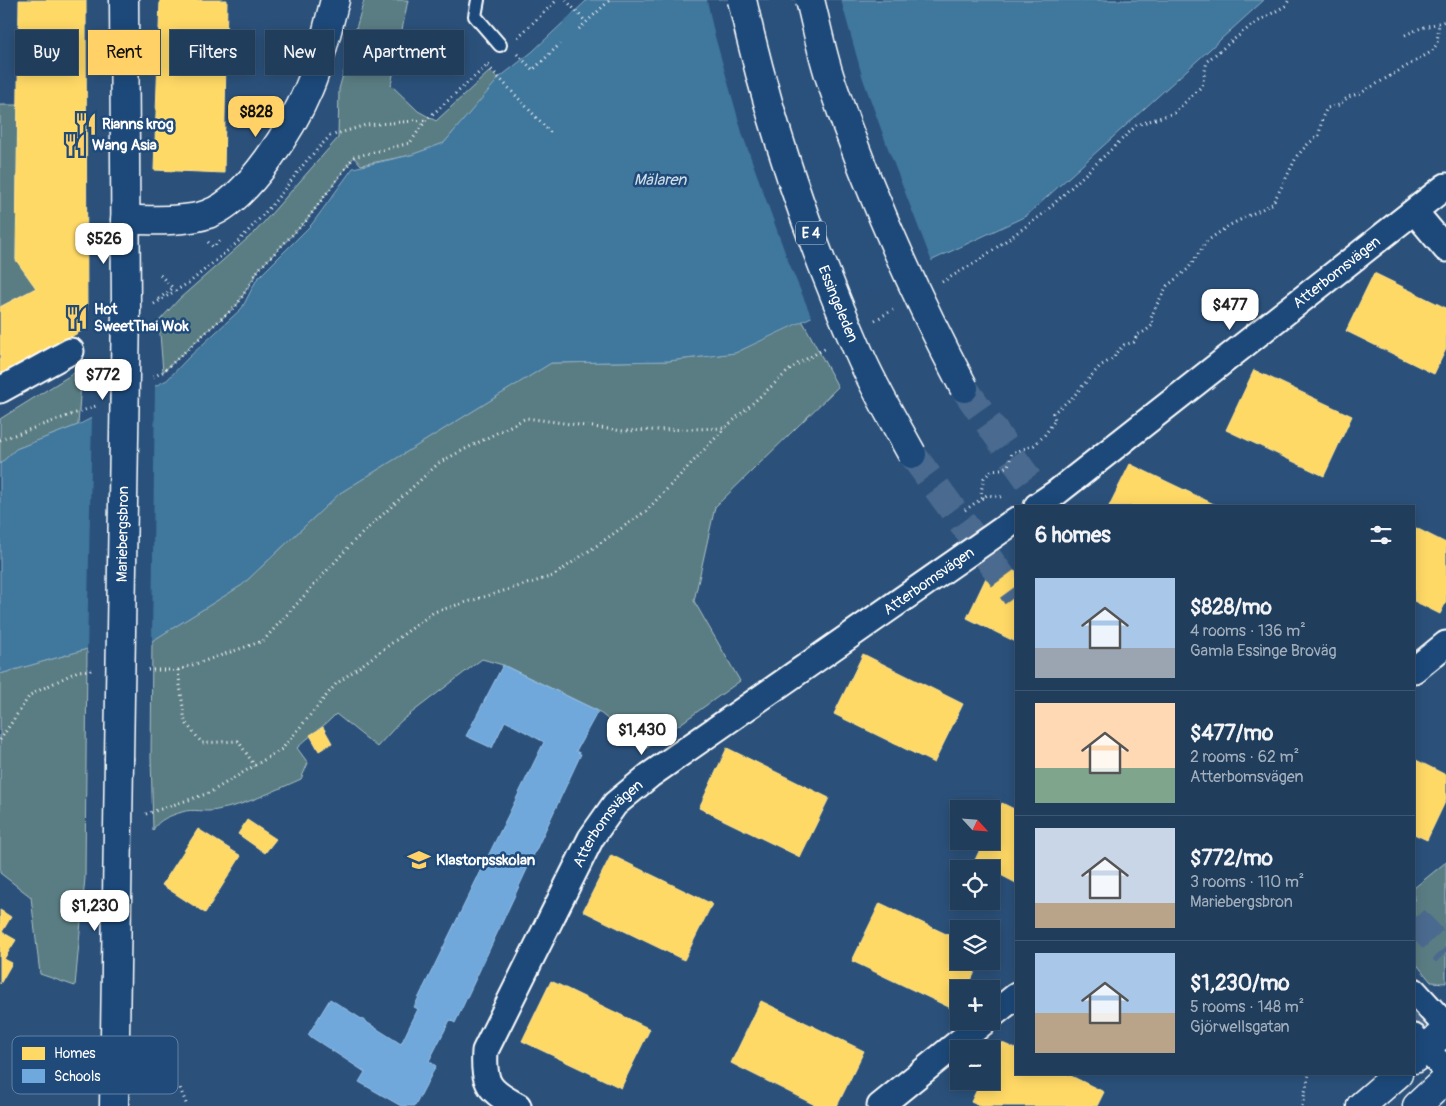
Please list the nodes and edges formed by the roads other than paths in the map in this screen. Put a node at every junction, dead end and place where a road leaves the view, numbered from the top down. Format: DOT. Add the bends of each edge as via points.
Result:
graph roads {
  1 [pos="124,0"];
  2 [pos="335,0"];
  3 [pos="478,0"];
  4 [pos="742,0"];
  5 [pos="810,0"];
  6 [pos="500,45"];
  7 [pos="1446,186"];
  8 [pos="1415,212"];
  9 [pos="125,220"];
  10 [pos="1446,249"];
  11 [pos="71,351"];
  12 [pos="964,388"];
  13 [pos="0,390"];
  14 [pos="912,454"];
  15 [pos="1038,505"];
  16 [pos="1015,521"];
  17 [pos="1446,644"];
  18 [pos="1415,669"];
  19 [pos="1415,992"];
  20 [pos="1015,997"];
  21 [pos="1000,1009"];
  22 [pos="1446,1026"];
  23 [pos="973,1030"];
  24 [pos="1446,1030"];
  25 [pos="115,1036"];
  26 [pos="1417,1048"];
  27 [pos="1446,1070"];
  28 [pos="1397,1075"];
  29 [pos="1446,1080"];
  30 [pos="518,1106"];
  31 [pos="880,1106"];
  32 [pos="1361,1106"];
  33 [pos="1417,1106"];
  1 -- 9 [label="main road, Mariebergsbron"];
  2 -- 9 [label="main road" via="309,88 284,135 239,194 208,215"];
  3 -- 6 [label="lane" via="475,16"];
  4 -- 14 [label="main road, Essingeleden / E 4, bridge" via="767,104 812,237 860,354"];
  5 -- 12 [label="main road, bridge" via="831,80 876,205 924,311"];
  7 -- 8 [label="street, Atterbomsvägen"];
  8 -- 10 [label="street"];
  8 -- 15 [label="street, Atterbomsvägen"];
  9 -- 25 [label="main road, Mariebergsbron, bridge" via="139,306 119,760"];
  11 -- 13 [label="street"];
  16 -- 30 [label="street, Atterbomsvägen" via="650,774 615,804 591,838 485,1052 485,1079 499,1096"];
  17 -- 18 [label="street"];
  19 -- 22 [label="street"];
  20 -- 21 [label="street"];
  23 -- 31 [label="street"];
  24 -- 26 [label="main road"];
  26 -- 27 [label="street"];
  28 -- 32 [label="main road"];
  29 -- 33 [label="main road"];
}
